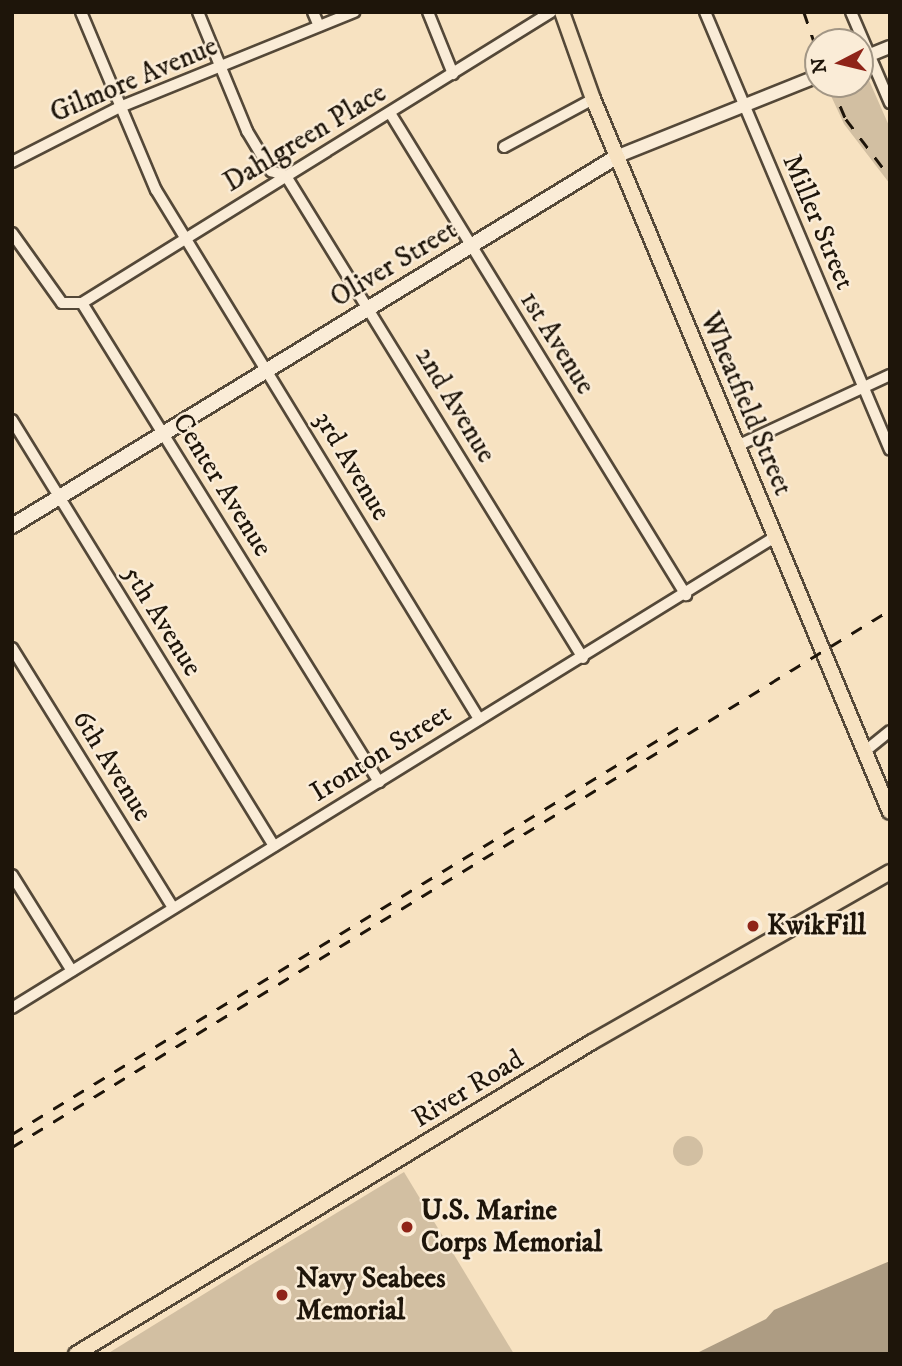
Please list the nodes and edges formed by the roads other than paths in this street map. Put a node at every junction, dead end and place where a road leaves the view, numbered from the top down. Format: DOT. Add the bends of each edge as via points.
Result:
graph roads {
  1 [pos="81,12"];
  2 [pos="198,12"];
  3 [pos="313,12"];
  4 [pos="354,12"];
  5 [pos="428,12"];
  6 [pos="551,12"];
  7 [pos="562,12"];
  8 [pos="705,12"];
  9 [pos="319,26"];
  10 [pos="220,67"];
  11 [pos="453,74"];
  12 [pos="874,75"];
  13 [pos="804,82"];
  14 [pos="593,99"];
  15 [pos="890,103"];
  16 [pos="744,106"];
  17 [pos="120,107"];
  18 [pos="390,113"];
  19 [pos="504,147"];
  20 [pos="618,156"];
  21 [pos="12,162"];
  22 [pos="286,176"];
  23 [pos="12,233"];
  24 [pos="185,237"];
  25 [pos="471,246"];
  26 [pos="82,303"];
  27 [pos="369,307"];
  28 [pos="267,370"];
  29 [pos="890,375"];
  30 [pos="864,387"];
  31 [pos="12,420"];
  32 [pos="163,433"];
  33 [pos="737,446"];
  34 [pos="890,450"];
  35 [pos="59,497"];
  36 [pos="12,526"];
  37 [pos="775,537"];
  38 [pos="685,596"];
  39 [pos="12,648"];
  40 [pos="583,658"];
  41 [pos="479,719"];
  42 [pos="890,731"];
  43 [pos="864,752"];
  44 [pos="379,782"];
  45 [pos="890,812"];
  46 [pos="274,846"];
  47 [pos="890,872"];
  48 [pos="12,875"];
  49 [pos="173,908"];
  50 [pos="72,971"];
  51 [pos="12,1008"];
  52 [pos="76,1354"];
  1 -- 17 [label="street, 3rd Avenue"];
  2 -- 10 [label="street, 2nd Avenue"];
  3 -- 9 [label="street"];
  4 -- 9 [label="street, Gilmore Avenue"];
  5 -- 11 [label="street"];
  6 -- 11 [label="street, Dahlgreen Place"];
  7 -- 14 [label="main road, Wheatfield Street"];
  8 -- 16 [label="street, Miller Street"];
  9 -- 10 [label="street, Gilmore Avenue"];
  10 -- 17 [label="street, Gilmore Avenue"];
  10 -- 22 [label="street, 2nd Avenue" via="247,131 271,171"];
  11 -- 18 [label="street, Dahlgreen Place"];
  12 -- 15 [label="street"];
  13 -- 16 [label="street, Oliver Street"];
  14 -- 19 [label="street"];
  14 -- 20 [label="main road, Wheatfield Street"];
  16 -- 20 [label="street, Oliver Street"];
  16 -- 30 [label="street, Miller Street"];
  17 -- 21 [label="street, Gilmore Avenue"];
  17 -- 24 [label="street, 3rd Avenue" via="156,190"];
  18 -- 22 [label="street, Dahlgreen Place"];
  18 -- 25 [label="street, 1st Avenue"];
  20 -- 25 [label="main road, Oliver Street"];
  20 -- 33 [label="main road, Wheatfield Street"];
  22 -- 24 [label="street, Dahlgreen Place"];
  22 -- 27 [label="street, 2nd Avenue"];
  23 -- 26 [label="street" via="62,303"];
  24 -- 26 [label="street, Dahlgreen Place"];
  24 -- 28 [label="street, 3rd Avenue"];
  25 -- 27 [label="main road, Oliver Street"];
  25 -- 38 [label="street, 1st Avenue"];
  26 -- 32 [label="street, Center Avenue"];
  27 -- 28 [label="main road, Oliver Street"];
  27 -- 40 [label="street, 2nd Avenue"];
  28 -- 32 [label="main road, Oliver Street"];
  28 -- 41 [label="street, 3rd Avenue"];
  29 -- 30 [label="street"];
  30 -- 33 [label="street"];
  30 -- 34 [label="street, Miller Street"];
  31 -- 35 [label="street, 5th Avenue"];
  32 -- 35 [label="main road, Oliver Street"];
  32 -- 44 [label="street, Center Avenue"];
  33 -- 37 [label="main road, Wheatfield Street"];
  35 -- 36 [label="main road, Oliver Street"];
  35 -- 46 [label="street, 5th Avenue"];
  37 -- 38 [label="street, Ironton Street"];
  37 -- 43 [label="main road, Wheatfield Street"];
  38 -- 40 [label="street, Ironton Street"];
  39 -- 49 [label="street, 6th Avenue"];
  40 -- 41 [label="street, Ironton Street"];
  41 -- 44 [label="street, Ironton Street"];
  42 -- 43 [label="street"];
  43 -- 45 [label="main road, Wheatfield Street"];
  44 -- 46 [label="street, Ironton Street"];
  46 -- 49 [label="street, Ironton Street"];
  47 -- 52 [label="main road, River Road" via="600,1037"];
  48 -- 50 [label="street"];
  49 -- 50 [label="street, Ironton Street"];
  50 -- 51 [label="street, Ironton Street"];
}
